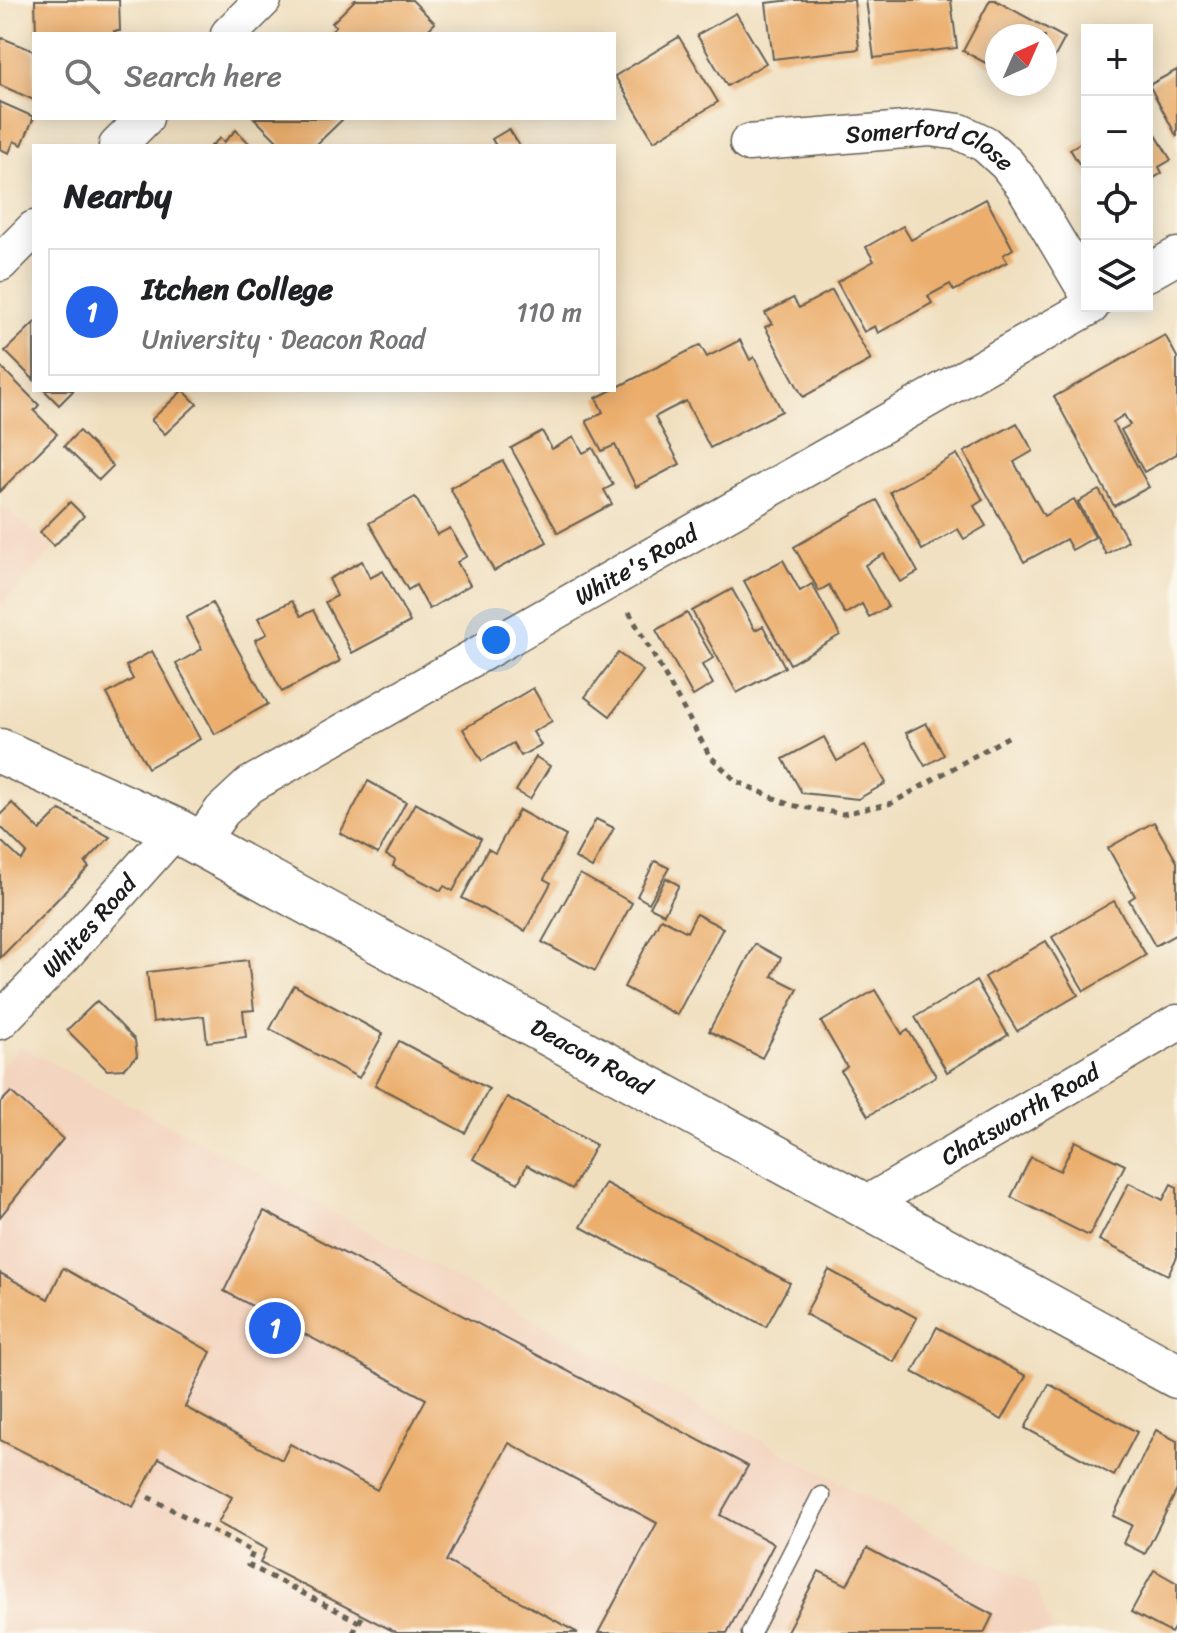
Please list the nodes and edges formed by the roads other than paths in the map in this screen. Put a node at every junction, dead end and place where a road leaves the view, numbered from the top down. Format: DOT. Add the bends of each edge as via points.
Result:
graph roads {
  1 [pos="263,0"];
  2 [pos="231,32"];
  3 [pos="143,120"];
  4 [pos="748,143"];
  5 [pos="119,144"];
  6 [pos="32,231"];
  7 [pos="1177,256"];
  8 [pos="0,263"];
  9 [pos="1153,270"];
  10 [pos="1081,282"];
  11 [pos="1081,312"];
  12 [pos="0,751"];
  13 [pos="187,836"];
  14 [pos="0,1021"];
  15 [pos="1177,1023"];
  16 [pos="863,1206"];
  17 [pos="1177,1376"];
  18 [pos="821,1496"];
  19 [pos="751,1633"];
  1 -- 2 [label="street"];
  3 -- 5 [label="street"];
  4 -- 10 [label="street, Somerford Close" via="929,128 960,132 985,144 1007,164"];
  6 -- 8 [label="street"];
  7 -- 9 [label="street"];
  11 -- 13 [label="street, White's Road" via="250,785"];
  12 -- 13 [label="street, Deacon Road"];
  13 -- 14 [label="street, Whites Road"];
  13 -- 16 [label="street, Deacon Road"];
  15 -- 16 [label="street, Chatsworth Road"];
  16 -- 17 [label="street, Deacon Road"];
  18 -- 19 [label="lane"];
}
